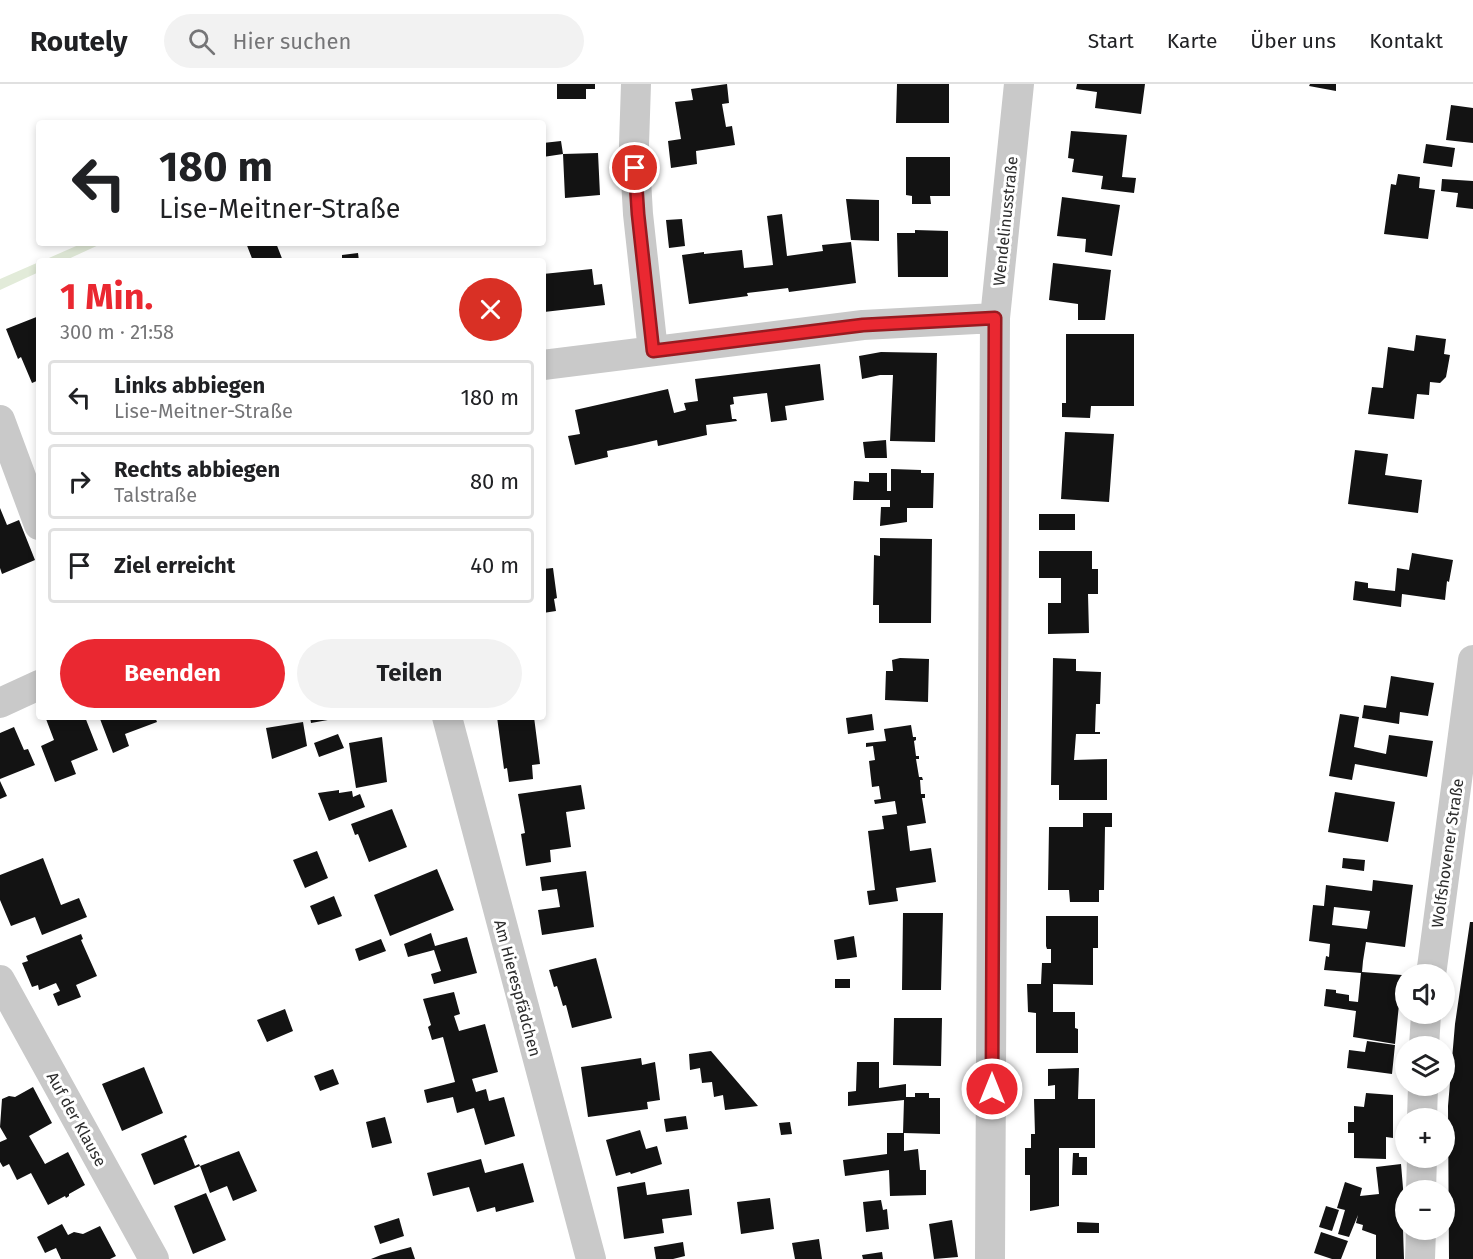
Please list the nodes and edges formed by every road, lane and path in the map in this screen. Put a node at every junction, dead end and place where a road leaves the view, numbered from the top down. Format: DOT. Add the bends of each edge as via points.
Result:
graph roads {
  1 [pos="636,84"];
  2 [pos="1018,84"];
  3 [pos="995,318"];
  4 [pos="653,351"];
  5 [pos="546,365"];
  6 [pos="0,420"];
  7 [pos="36,517"];
  8 [pos="1473,660"];
  9 [pos="36,687"];
  10 [pos="0,703"];
  11 [pos="448,720"];
  12 [pos="1432,964"];
  13 [pos="0,980"];
  14 [pos="1420,1240"];
  15 [pos="154,1259"];
  16 [pos="591,1259"];
  17 [pos="990,1259"];
  18 [pos="1420,1259"];
  1 -- 4 [label="street" via="638,214"];
  2 -- 3 [label="street, Wendelinusstraße"];
  3 -- 4 [label="street" via="863,325"];
  3 -- 17 [label="street, Wendelinusstraße"];
  4 -- 5 [label="street"];
  6 -- 7 [label="street"];
  8 -- 12 [label="street, Wolfshovener Straße"];
  9 -- 10 [label="street"];
  11 -- 16 [label="street, Am Hierespfädchen"];
  13 -- 15 [label="street, Auf der Klause"];
  14 -- 18 [label="street"];
}
